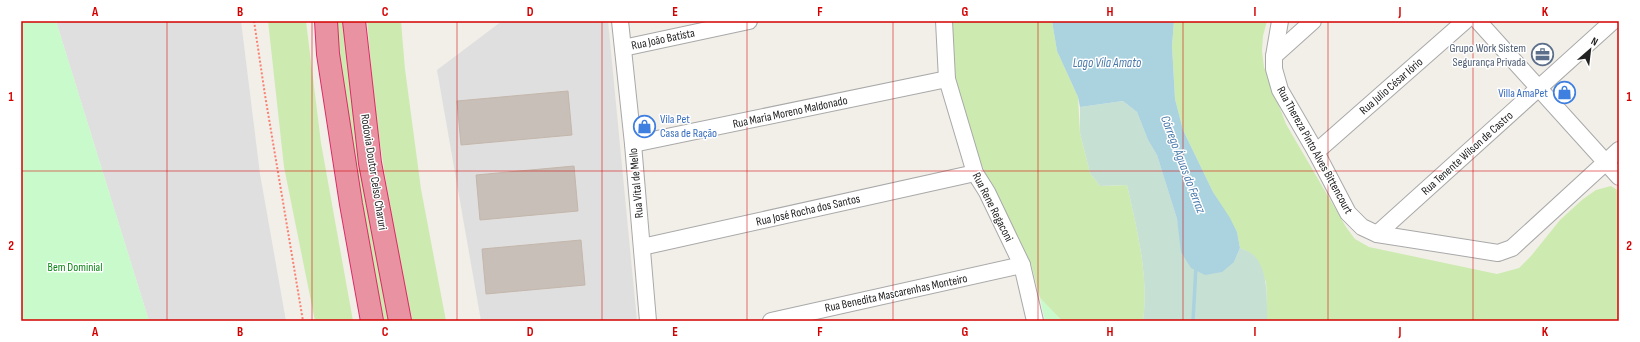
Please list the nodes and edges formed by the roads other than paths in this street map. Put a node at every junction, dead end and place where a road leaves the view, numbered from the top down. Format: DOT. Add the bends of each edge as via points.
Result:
graph roads {
  1 [pos="326,21"];
  2 [pos="354,21"];
  3 [pos="620,21"];
  4 [pos="749,21"];
  5 [pos="944,21"];
  6 [pos="1280,21"];
  7 [pos="1313,21"];
  8 [pos="1465,21"];
  9 [pos="1478,21"];
  10 [pos="1613,21"];
  11 [pos="623,48"];
  12 [pos="1274,56"];
  13 [pos="947,79"];
  14 [pos="1538,88"];
  15 [pos="633,144"];
  16 [pos="1619,150"];
  17 [pos="1316,152"];
  18 [pos="1606,162"];
  19 [pos="975,173"];
  20 [pos="1619,177"];
  21 [pos="1409,205"];
  22 [pos="1377,234"];
  23 [pos="1415,240"];
  24 [pos="642,247"];
  25 [pos="1022,266"];
  26 [pos="372,321"];
  27 [pos="400,321"];
  28 [pos="648,321"];
  29 [pos="771,321"];
  30 [pos="1035,321"];
  1 -- 26 [label="highway" via="335,101"];
  2 -- 27 [label="highway, Rodovia Doutor Celso Charuri" via="370,163"];
  3 -- 11 [label="street, Rua Vital de Mello"];
  4 -- 11 [label="street, Rua João Batista"];
  5 -- 13 [label="street, Rua Rene Regaconi"];
  6 -- 12 [label="street, Rua Thereza Pinto Alves Bittencourt"];
  7 -- 12 [label="street"];
  8 -- 17 [label="street, Rua Julio César Iório"];
  9 -- 14 [label="street"];
  10 -- 14 [label="street, Rua Tenente Wilson de Castro"];
  11 -- 15 [label="street, Rua Vital de Mello"];
  12 -- 17 [label="street, Rua Thereza Pinto Alves Bittencourt" via="1274,69 1280,90"];
  13 -- 15 [label="street, Rua Maria Moreno Maldonado"];
  13 -- 19 [label="street, Rua Rene Regaconi"];
  14 -- 18 [label="street"];
  14 -- 21 [label="street, Rua Tenente Wilson de Castro"];
  15 -- 24 [label="street, Rua Vital de Mello"];
  16 -- 18 [label="street"];
  17 -- 22 [label="street, Rua Thereza Pinto Alves Bittencourt" via="1348,213 1362,227"];
  18 -- 20 [label="street"];
  18 -- 23 [label="street" via="1512,248 1498,253"];
  19 -- 24 [label="street, Rua José Rocha dos Santos"];
  19 -- 25 [label="street, Rua Rene Regaconi" via="987,192"];
  21 -- 22 [label="street, Rua Tenente Wilson de Castro"];
  21 -- 23 [label="street" via="1404,224"];
  22 -- 23 [label="street"];
  24 -- 28 [label="street, Rua Vital de Mello"];
  25 -- 29 [label="street, Rua Benedita Mascarenhas Monteiro"];
  25 -- 30 [label="street, Rua Rene Regaconi"];
}
